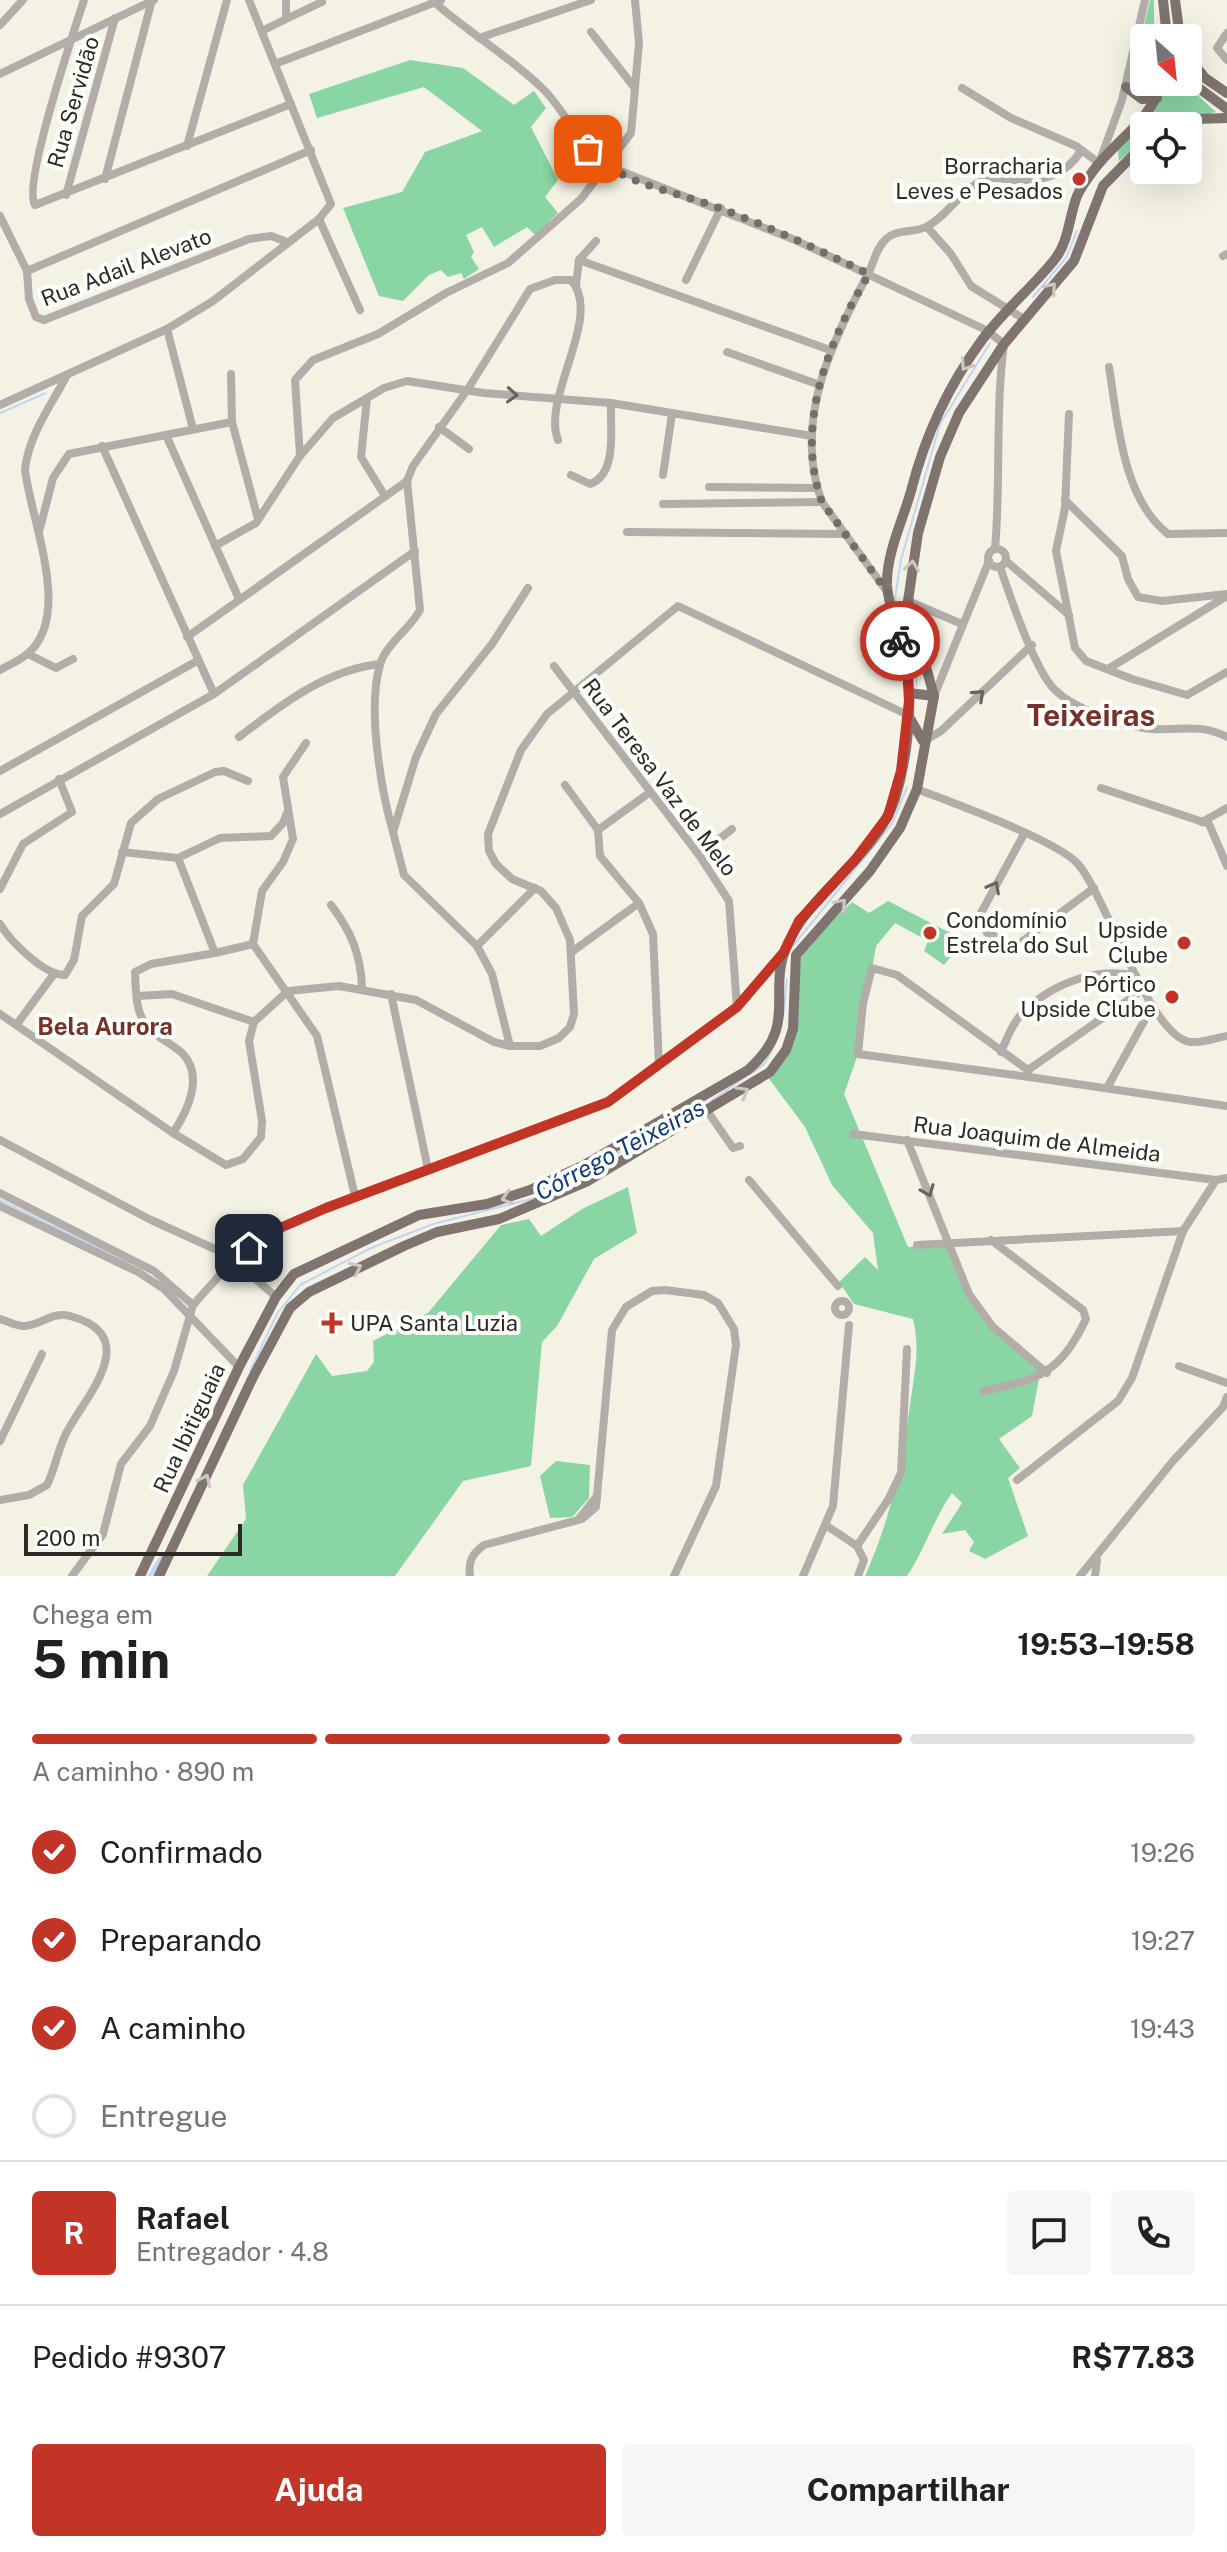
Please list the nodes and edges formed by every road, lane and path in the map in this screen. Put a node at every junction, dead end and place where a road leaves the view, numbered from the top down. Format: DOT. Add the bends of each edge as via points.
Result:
graph roads {
  1 [pos="23,0"];
  2 [pos="84,0"];
  3 [pos="153,0"];
  4 [pos="227,0"];
  5 [pos="249,0"];
  6 [pos="286,0"];
  7 [pos="591,0"];
  8 [pos="635,0"];
  9 [pos="1145,0"];
  10 [pos="1163,0"];
  11 [pos="1175,0"];
  12 [pos="436,1"];
  13 [pos="322,2"];
  14 [pos="115,18"];
  15 [pos="286,19"];
  16 [pos="1166,24"];
  17 [pos="1178,24"];
  18 [pos="0,25"];
  19 [pos="262,31"];
  20 [pos="591,32"];
  21 [pos="1227,33"];
  22 [pos="72,38"];
  23 [pos="479,38"];
  24 [pos="1227,60"];
  25 [pos="275,64"];
  26 [pos="0,74"];
  27 [pos="1202,74"];
  28 [pos="634,87"];
  29 [pos="1126,87"];
  30 [pos="962,88"];
  31 [pos="1202,90"];
  32 [pos="1227,93"];
  33 [pos="1157,98"];
  34 [pos="291,104"];
  35 [pos="1227,109"];
  36 [pos="1227,118"];
  37 [pos="1202,119"];
  38 [pos="1110,138"];
  39 [pos="187,146"];
  40 [pos="311,150"];
  41 [pos="1081,151"];
  42 [pos="1113,151"];
  43 [pos="1130,158"];
  44 [pos="1099,163"];
  45 [pos="608,166"];
  46 [pos="105,179"];
  47 [pos="66,195"];
  48 [pos="721,208"];
  49 [pos="0,216"];
  50 [pos="1090,218"];
  51 [pos="319,219"];
  52 [pos="927,227"];
  53 [pos="596,241"];
  54 [pos="287,242"];
  55 [pos="579,260"];
  56 [pos="27,271"];
  57 [pos="869,274"];
  58 [pos="686,280"];
  59 [pos="573,283"];
  60 [pos="1008,309"];
  61 [pos="360,310"];
  62 [pos="1024,319"];
  63 [pos="167,329"];
  64 [pos="989,332"];
  65 [pos="1004,344"];
  66 [pos="830,350"];
  67 [pos="727,352"];
  68 [pos="1109,367"];
  69 [pos="231,374"];
  70 [pos="67,376"];
  71 [pos="820,385"];
  72 [pos="468,389"];
  73 [pos="556,396"];
  74 [pos="367,398"];
  75 [pos="611,403"];
  76 [pos="0,405"];
  77 [pos="672,414"];
  78 [pos="1069,414"];
  79 [pos="232,422"];
  80 [pos="439,427"];
  81 [pos="193,429"];
  82 [pos="166,435"];
  83 [pos="812,436"];
  84 [pos="558,440"];
  85 [pos="102,446"];
  86 [pos="469,449"];
  87 [pos="300,456"];
  88 [pos="571,475"];
  89 [pos="663,475"];
  90 [pos="407,481"];
  91 [pos="709,487"];
  92 [pos="817,488"];
  93 [pos="385,496"];
  94 [pos="1064,500"];
  95 [pos="822,502"];
  96 [pos="663,504"];
  97 [pos="258,519"];
  98 [pos="627,532"];
  99 [pos="1227,533"];
  100 [pos="846,534"];
  101 [pos="38,536"];
  102 [pos="215,546"];
  103 [pos="995,549"];
  104 [pos="415,551"];
  105 [pos="989,561"];
  106 [pos="1003,564"];
  107 [pos="528,588"];
  108 [pos="1227,595"];
  109 [pos="890,596"];
  110 [pos="239,599"];
  111 [pos="908,601"];
  112 [pos="1069,615"];
  113 [pos="962,624"];
  114 [pos="187,637"];
  115 [pos="1032,645"];
  116 [pos="28,654"];
  117 [pos="73,659"];
  118 [pos="382,660"];
  119 [pos="197,661"];
  120 [pos="554,666"];
  121 [pos="1108,669"];
  122 [pos="0,670"];
  123 [pos="1227,672"];
  124 [pos="576,693"];
  125 [pos="909,693"];
  126 [pos="214,694"];
  127 [pos="934,696"];
  128 [pos="908,715"];
  129 [pos="239,737"];
  130 [pos="1227,737"];
  131 [pos="923,741"];
  132 [pos="306,743"];
  133 [pos="0,771"];
  134 [pos="901,771"];
  135 [pos="59,779"];
  136 [pos="248,781"];
  137 [pos="565,785"];
  138 [pos="1101,788"];
  139 [pos="917,789"];
  140 [pos="649,793"];
  141 [pos="1227,808"];
  142 [pos="287,811"];
  143 [pos="0,814"];
  144 [pos="1202,822"];
  145 [pos="732,829"];
  146 [pos="598,830"];
  147 [pos="393,832"];
  148 [pos="1024,834"];
  149 [pos="122,852"];
  150 [pos="699,855"];
  151 [pos="178,858"];
  152 [pos="1227,866"];
  153 [pos="535,888"];
  154 [pos="1094,888"];
  155 [pos="0,889"];
  156 [pos="639,903"];
  157 [pos="331,905"];
  158 [pos="0,924"];
  159 [pos="253,944"];
  160 [pos="477,946"];
  161 [pos="573,951"];
  162 [pos="784,952"];
  163 [pos="215,953"];
  164 [pos="796,960"];
  165 [pos="780,968"];
  166 [pos="54,974"];
  167 [pos="1136,976"];
  168 [pos="762,978"];
  169 [pos="362,988"];
  170 [pos="1144,989"];
  171 [pos="288,991"];
  172 [pos="391,994"];
  173 [pos="137,996"];
  174 [pos="1153,1005"];
  175 [pos="737,1007"];
  176 [pos="0,1014"];
  177 [pos="254,1022"];
  178 [pos="9,1023"];
  179 [pos="1227,1036"];
  180 [pos="510,1046"];
  181 [pos="1001,1052"];
  182 [pos="659,1064"];
  183 [pos="1029,1074"];
  184 [pos="1107,1088"];
  185 [pos="1227,1106"];
  186 [pos="708,1112"];
  187 [pos="173,1133"];
  188 [pos="853,1134"];
  189 [pos="0,1140"];
  190 [pos="907,1140"];
  191 [pos="740,1146"];
  192 [pos="428,1169"];
  193 [pos="1227,1178"];
  194 [pos="749,1180"];
  195 [pos="1216,1180"];
  196 [pos="0,1193"];
  197 [pos="355,1196"];
  198 [pos="0,1206"];
  199 [pos="1183,1231"];
  200 [pos="990,1240"];
  201 [pos="949,1243"];
  202 [pos="917,1245"];
  203 [pos="234,1259"];
  204 [pos="838,1286"];
  205 [pos="283,1303"];
  206 [pos="849,1305"];
  207 [pos="191,1309"];
  208 [pos="837,1310"];
  209 [pos="0,1319"];
  210 [pos="849,1325"];
  211 [pos="907,1349"];
  212 [pos="42,1354"];
  213 [pos="1179,1366"];
  214 [pos="239,1367"];
  215 [pos="1047,1373"];
  216 [pos="1227,1383"];
  217 [pos="983,1391"];
  218 [pos="1227,1397"];
  219 [pos="0,1441"];
  220 [pos="1017,1480"];
  221 [pos="0,1500"];
  222 [pos="827,1526"];
  223 [pos="857,1546"];
  224 [pos="1097,1559"];
  225 [pos="72,1576"];
  226 [pos="140,1576"];
  227 [pos="159,1576"];
  228 [pos="470,1576"];
  229 [pos="674,1576"];
  230 [pos="803,1576"];
  231 [pos="858,1576"];
  232 [pos="1080,1576"];
  233 [pos="1095,1576"];
  1 -- 18 [label="street"];
  2 -- 22 [label="street"];
  3 -- 14 [label="street"];
  3 -- 46 [label="street"];
  4 -- 39 [label="street"];
  5 -- 19 [label="street"];
  6 -- 15 [label="street"];
  7 -- 23 [label="street"];
  8 -- 28 [label="street" via="639,18"];
  9 -- 29 [label="street"];
  10 -- 16 [label="main road"];
  11 -- 17 [label="main road"];
  12 -- 23 [label="street"];
  12 -- 25 [label="street"];
  13 -- 15 [label="street"];
  14 -- 22 [label="street"];
  14 -- 47 [label="street, Rua Servidão"];
  15 -- 19 [label="street"];
  19 -- 25 [label="street"];
  20 -- 28 [label="street"];
  21 -- 24 [label="street" via="1217,48"];
  22 -- 26 [label="street"];
  22 -- 47 [label="street" via="30,197 39,206"];
  23 -- 45 [label="street" via="543,89 588,149"];
  25 -- 34 [label="street"];
  27 -- 32 [label="main road"];
  28 -- 45 [label="street" via="631,133"];
  29 -- 33 [label="main road" via="1142,99"];
  29 -- 38 [label="street"];
  30 -- 41 [label="street"];
  31 -- 35 [label="main road"];
  33 -- 42 [label="main road"];
  34 -- 39 [label="street"];
  34 -- 40 [label="street"];
  36 -- 37 [label="main road"];
  38 -- 42 [label="street"];
  38 -- 44 [label="street"];
  39 -- 46 [label="street"];
  40 -- 51 [label="street" via="331,204"];
  40 -- 56 [label="street"];
  41 -- 44 [label="street"];
  41 -- 52 [label="street" via="1064,171 1044,179 990,178 973,186"];
  42 -- 44 [label="main road"];
  42 -- 50 [label="main road" via="1114,166 1094,194"];
  43 -- 50 [label="main road" via="1103,186"];
  44 -- 60 [label="main road" via="1076,198 1056,257"];
  45 -- 48 [label="street"];
  45 -- 87 [label="street" via="581,199 508,263 395,326 304,368 294,387"];
  46 -- 47 [label="street"];
  48 -- 57 [label="street"];
  48 -- 58 [label="street"];
  49 -- 56 [label="street, Rua Adail Alevato"];
  62 -- 50 [label="main road, one-way" via="1074,261"];
  51 -- 54 [label="street"];
  51 -- 61 [label="street"];
  52 -- 57 [label="street" via="889,236"];
  52 -- 60 [label="street" via="971,286"];
  53 -- 55 [label="street"];
  54 -- 56 [label="street, Rua Adail Alevato" via="271,236 249,239 48,320 36,317 30,305"];
  54 -- 63 [label="street" via="213,301"];
  55 -- 59 [label="street"];
  55 -- 66 [label="street"];
  57 -- 64 [label="street"];
  57 -- 66 [label="street"];
  59 -- 72 [label="street" via="555,280 530,289"];
  59 -- 73 [label="street" via="579,298 576,347"];
  60 -- 62 [label="street"];
  60 -- 64 [label="main road"];
  62 -- 65 [label="main road"];
  63 -- 70 [label="street"];
  63 -- 81 [label="street"];
  64 -- 65 [label="street"];
  64 -- 109 [label="main road, one-way" via="933,421 891,559"];
  65 -- 103 [label="street" via="998,387"];
  111 -- 65 [label="main road, one-way" via="918,533 951,429"];
  66 -- 71 [label="street"];
  67 -- 71 [label="street"];
  68 -- 99 [label="street" via="1126,457 1148,516 1168,534"];
  69 -- 79 [label="street"];
  70 -- 76 [label="street"];
  70 -- 101 [label="street" via="27,453 27,490"];
  71 -- 83 [label="street"];
  72 -- 73 [label="street, one-way"];
  72 -- 74 [label="street" via="407,381"];
  72 -- 80 [label="street"];
  73 -- 75 [label="street"];
  73 -- 84 [label="street" via="553,419"];
  74 -- 87 [label="street" via="333,418"];
  74 -- 93 [label="street" via="361,457"];
  75 -- 77 [label="street"];
  75 -- 88 [label="street" via="608,470 590,484"];
  77 -- 83 [label="street"];
  77 -- 89 [label="street"];
  78 -- 94 [label="street"];
  79 -- 81 [label="street"];
  79 -- 97 [label="street"];
  80 -- 86 [label="street"];
  80 -- 90 [label="street"];
  81 -- 82 [label="street"];
  82 -- 85 [label="street"];
  82 -- 102 [label="street"];
  83 -- 92 [label="street"];
  85 -- 101 [label="street" via="77,451 63,461 53,478"];
  85 -- 114 [label="street"];
  87 -- 97 [label="street"];
  90 -- 93 [label="street"];
  90 -- 104 [label="street"];
  91 -- 92 [label="street"];
  92 -- 95 [label="street"];
  93 -- 110 [label="street"];
  94 -- 108 [label="street" via="1122,556 1138,597 1162,601"];
  94 -- 112 [label="street" via="1056,551"];
  95 -- 96 [label="street"];
  95 -- 100 [label="street"];
  97 -- 102 [label="street" via="247,531"];
  98 -- 100 [label="street"];
  100 -- 109 [label="street"];
  101 -- 116 [label="street" via="49,605 42,633"];
  102 -- 110 [label="street"];
  103 -- 105 [label="street"];
  103 -- 106 [label="street" via="1005,553"];
  104 -- 118 [label="street" via="420,610"];
  104 -- 126 [label="street"];
  105 -- 106 [label="street"];
  105 -- 113 [label="street"];
  106 -- 112 [label="street"];
  106 -- 115 [label="street"];
  107 -- 147 [label="street" via="431,724"];
  108 -- 121 [label="street"];
  109 -- 125 [label="main road"];
  110 -- 114 [label="street"];
  111 -- 113 [label="street"];
  111 -- 127 [label="main road"];
  112 -- 121 [label="street" via="1075,648 1086,661"];
  113 -- 127 [label="street"];
  114 -- 119 [label="street"];
  115 -- 130 [label="street" via="1049,681 1074,703 1144,728 1199,726"];
  131 -- 115 [label="street, one-way" via="941,731"];
  116 -- 117 [label="street" via="56,668"];
  116 -- 122 [label="street"];
  118 -- 129 [label="street" via="301,691"];
  118 -- 147 [label="street" via="378,779"];
  119 -- 126 [label="street"];
  119 -- 133 [label="street"];
  120 -- 124 [label="street, Rua Teresa Vaz de Melo"];
  121 -- 123 [label="street" via="1187,695"];
  124 -- 128 [label="street" via="678,606"];
  124 -- 140 [label="street, Rua Teresa Vaz de Melo"];
  124 -- 153 [label="street" via="547,714 521,750 488,834 489,851 503,873"];
  125 -- 127 [label="main road"];
  125 -- 128 [label="main road"];
  126 -- 135 [label="street"];
  127 -- 131 [label="main road"];
  128 -- 131 [label="main road"];
  128 -- 134 [label="main road"];
  131 -- 139 [label="main road"];
  132 -- 142 [label="street" via="283,777"];
  134 -- 139 [label="main road"];
  134 -- 162 [label="main road" via="888,816 799,921"];
  135 -- 143 [label="street"];
  135 -- 155 [label="street" via="72,812 23,844"];
  136 -- 149 [label="street" via="215,772 158,799 131,823"];
  137 -- 146 [label="street"];
  138 -- 144 [label="street"];
  139 -- 148 [label="street"];
  164 -- 139 [label="main road, one-way" via="878,860"];
  140 -- 146 [label="street"];
  140 -- 150 [label="street, Rua Teresa Vaz de Melo"];
  141 -- 144 [label="street"];
  142 -- 151 [label="street" via="271,836 220,838"];
  142 -- 159 [label="street" via="293,839 262,891"];
  144 -- 152 [label="street" via="1209,824"];
  145 -- 150 [label="street"];
  146 -- 156 [label="street" via="600,856"];
  147 -- 160 [label="street" via="404,875"];
  148 -- 154 [label="street" via="1068,854"];
  154 -- 148 [label="street, one-way" via="1016,946 995,939 982,925 981,913"];
  149 -- 151 [label="street"];
  149 -- 166 [label="street" via="114,884 82,916 72,967 65,975"];
  150 -- 175 [label="street, Rua Teresa Vaz de Melo" via="729,901"];
  151 -- 163 [label="street"];
  153 -- 160 [label="street"];
  153 -- 161 [label="street" via="556,908"];
  154 -- 167 [label="street"];
  156 -- 161 [label="street"];
  156 -- 182 [label="street" via="653,934"];
  157 -- 169 [label="street" via="359,955"];
  158 -- 166 [label="street"];
  159 -- 163 [label="street"];
  159 -- 171 [label="street"];
  160 -- 180 [label="street" via="500,998"];
  161 -- 180 [label="street" via="570,1027 540,1046"];
  162 -- 164 [label="street"];
  162 -- 165 [label="main road"];
  162 -- 168 [label="street"];
  163 -- 173 [label="street" via="139,967"];
  164 -- 165 [label="street"];
  186 -- 164 [label="main road, one-way" via="760,1081 786,1050 793,1029"];
  165 -- 168 [label="street"];
  165 -- 205 [label="main road, one-way" via="778,1032 748,1070 584,1165 508,1198 435,1210 364,1238 294,1274"];
  166 -- 178 [label="street"];
  167 -- 170 [label="street"];
  167 -- 181 [label="street" via="1116,971 1079,978 1026,1009"];
  168 -- 175 [label="street"];
  169 -- 171 [label="street"];
  169 -- 172 [label="street"];
  170 -- 174 [label="street"];
  170 -- 183 [label="street"];
  171 -- 177 [label="street"];
  171 -- 197 [label="street" via="317,1036"];
  172 -- 180 [label="street" via="416,1000"];
  172 -- 192 [label="street"];
  173 -- 177 [label="street" via="172,994"];
  173 -- 187 [label="street" via="148,1028 182,1053 188,1064 192,1101"];
  174 -- 179 [label="street" via="1180,1038 1191,1042"];
  174 -- 184 [label="street"];
  175 -- 182 [label="street"];
  176 -- 178 [label="street"];
  177 -- 187 [label="street" via="250,1059 262,1121 253,1151 232,1164 221,1164"];
  178 -- 187 [label="street"];
  181 -- 183 [label="street"];
  181 -- 183 [label="street" via="897,975 872,968 858,1054"];
  182 -- 192 [label="street" via="591,1110"];
  183 -- 184 [label="street"];
  184 -- 185 [label="street"];
  186 -- 191 [label="street" via="733,1148"];
  205 -- 186 [label="main road, one-way" via="415,1241 499,1219 586,1182"];
  188 -- 190 [label="street, Rua Joaquim de Almeida"];
  189 -- 203 [label="street"];
  190 -- 195 [label="street, Rua Joaquim de Almeida"];
  190 -- 201 [label="street, one-way"];
  192 -- 197 [label="street"];
  193 -- 195 [label="street, Rua Joaquim de Almeida"];
  194 -- 204 [label="street"];
  195 -- 199 [label="street"];
  196 -- 207 [label="street" via="154,1271"];
  197 -- 203 [label="street" via="286,1226"];
  198 -- 207 [label="street" via="138,1272"];
  199 -- 200 [label="street"];
  199 -- 220 [label="street" via="1132,1378 1118,1401"];
  200 -- 201 [label="street"];
  200 -- 215 [label="street" via="1083,1310 1086,1319 1076,1340"];
  201 -- 202 [label="street"];
  201 -- 215 [label="street" via="969,1294 993,1327"];
  203 -- 205 [label="street"];
  203 -- 207 [label="street"];
  204 -- 206 [label="street"];
  204 -- 208 [label="street"];
  205 -- 214 [label="main road, Rua Ibitiguaia"];
  227 -- 205 [label="main road, Rua Ibitiguaia, one-way"];
  206 -- 208 [label="street" via="842,1301"];
  206 -- 210 [label="street"];
  207 -- 214 [label="street"];
  207 -- 225 [label="street" via="156,1413 121,1464 103,1534"];
  208 -- 210 [label="street"];
  209 -- 221 [label="street" via="24,1326 60,1314 74,1317 104,1340 107,1355 103,1374 67,1430 47,1485 29,1495"];
  210 -- 222 [label="street"];
  211 -- 223 [label="street" via="901,1473"];
  212 -- 219 [label="street"];
  213 -- 216 [label="street"];
  214 -- 226 [label="main road, Rua Ibitiguaia"];
  215 -- 217 [label="street"];
  218 -- 224 [label="street"];
  222 -- 223 [label="street"];
  222 -- 230 [label="street"];
  223 -- 231 [label="street" via="864,1560"];
  224 -- 232 [label="street"];
  224 -- 233 [label="street"];
  228 -- 229 [label="street" via="468,1564 484,1545 578,1520 596,1507 612,1330 626,1307 652,1291 694,1293 718,1303 728,1314 736,1345 716,1486"];
}
